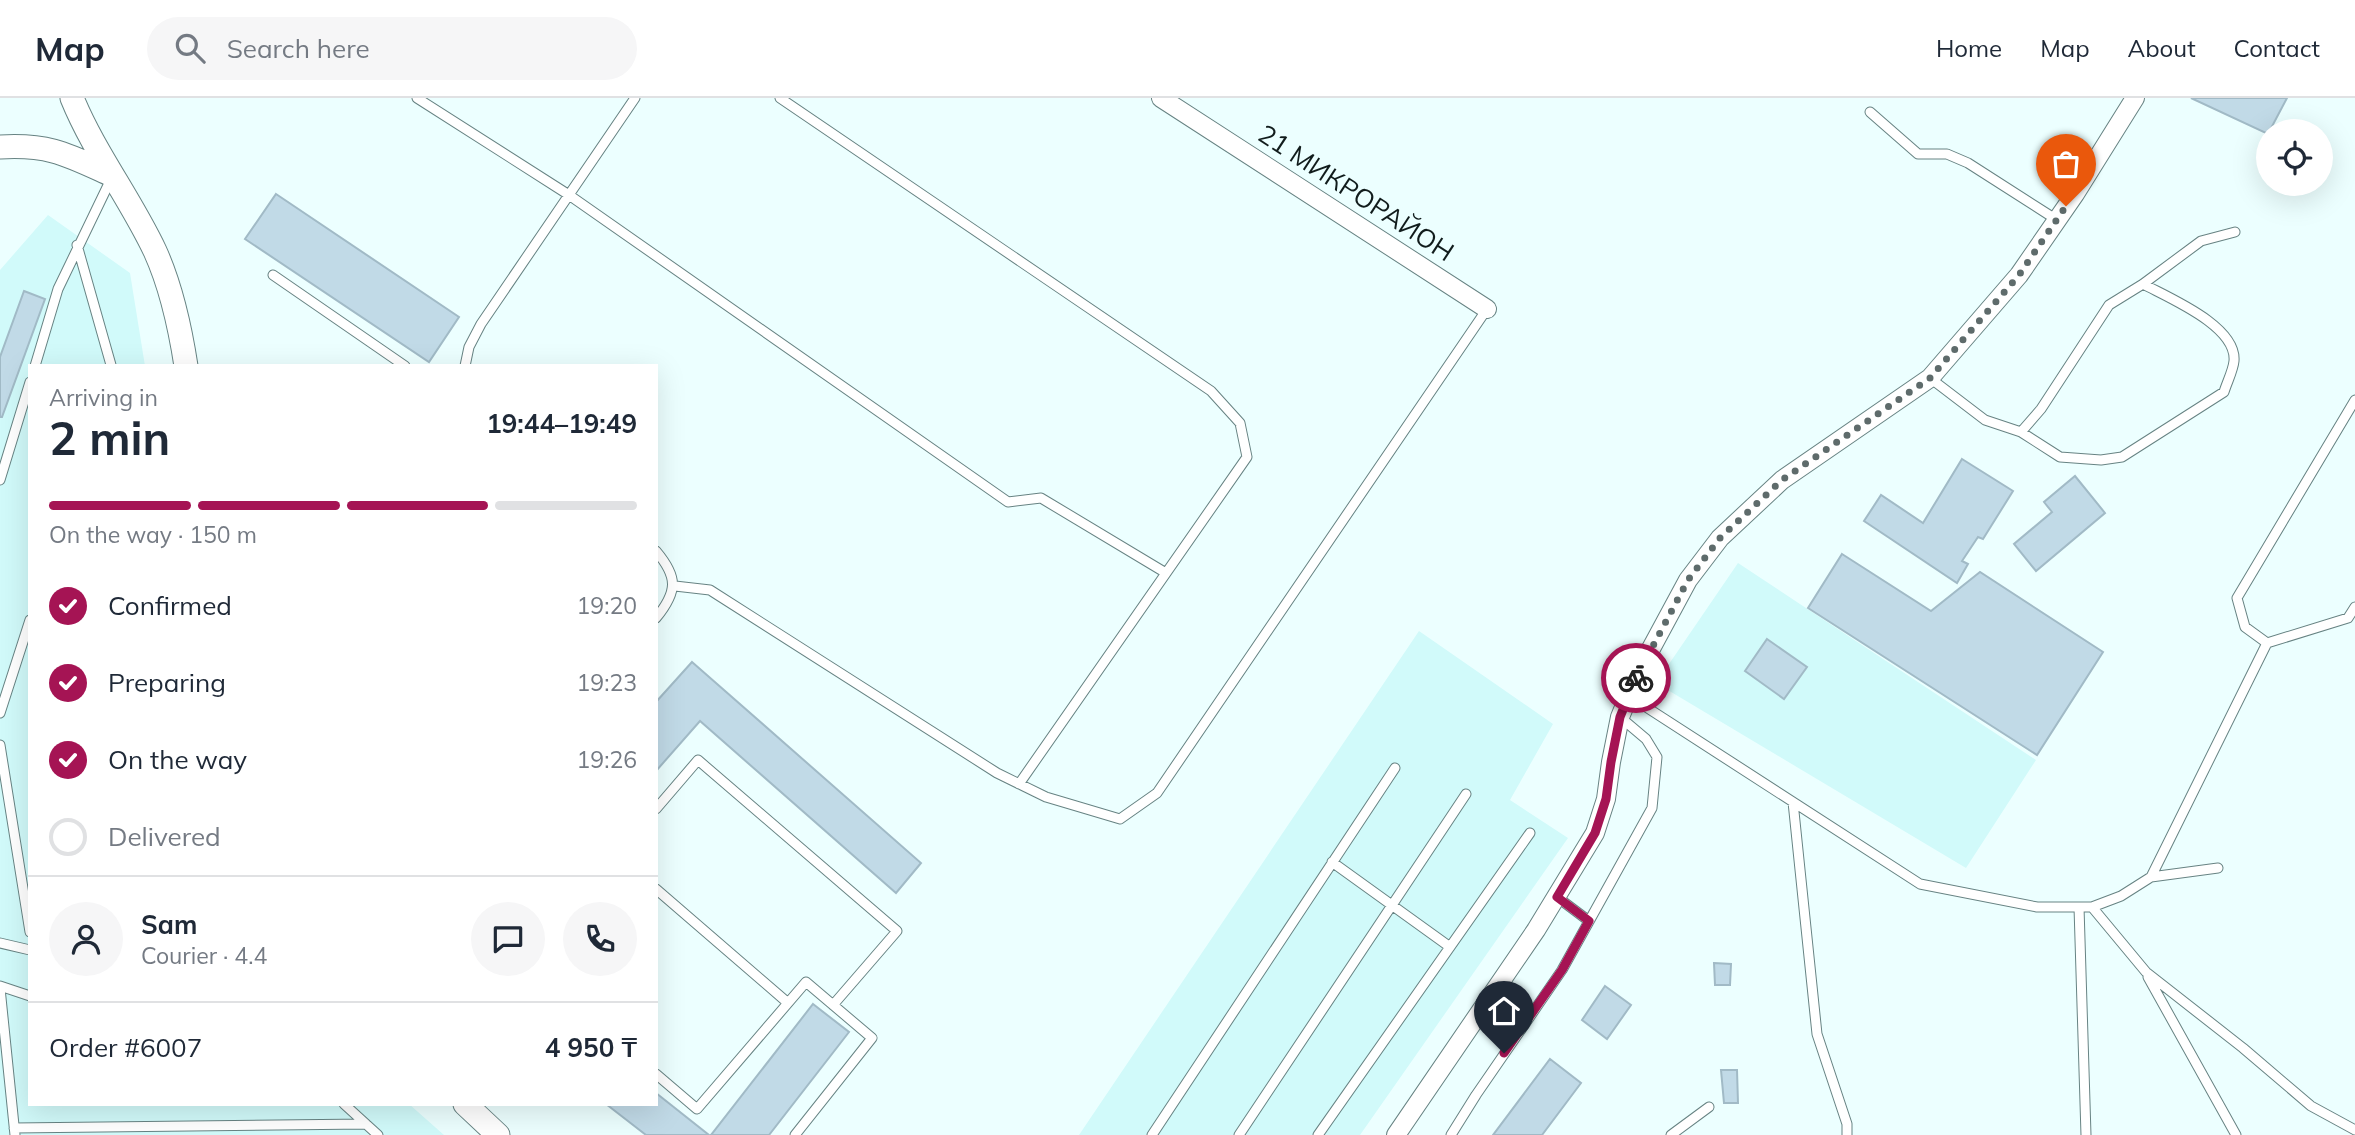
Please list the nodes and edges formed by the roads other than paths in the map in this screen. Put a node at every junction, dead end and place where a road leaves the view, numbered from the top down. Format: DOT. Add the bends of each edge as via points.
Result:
graph roads {
  1 [pos="72,98"];
  2 [pos="417,98"];
  3 [pos="635,98"];
  4 [pos="780,98"];
  5 [pos="1161,98"];
  6 [pos="2135,98"];
  7 [pos="1870,112"];
  8 [pos="0,147"];
  9 [pos="112,175"];
  10 [pos="569,195"];
  11 [pos="2057,220"];
  12 [pos="2235,232"];
  13 [pos="77,245"];
  14 [pos="273,275"];
  15 [pos="2143,284"];
  16 [pos="1486,309"];
  17 [pos="36,364"];
  18 [pos="110,364"];
  19 [pos="186,364"];
  20 [pos="402,364"];
  21 [pos="465,364"];
  22 [pos="1930,378"];
  23 [pos="28,389"];
  24 [pos="2355,400"];
  25 [pos="2021,432"];
  26 [pos="0,480"];
  27 [pos="658,554"];
  28 [pos="1166,573"];
  29 [pos="675,586"];
  30 [pos="2355,607"];
  31 [pos="658,615"];
  32 [pos="28,626"];
  33 [pos="2267,643"];
  34 [pos="1629,696"];
  35 [pos="0,713"];
  36 [pos="1620,717"];
  37 [pos="0,745"];
  38 [pos="1395,768"];
  39 [pos="1019,784"];
  40 [pos="1466,794"];
  41 [pos="1793,802"];
  42 [pos="658,807"];
  43 [pos="1530,833"];
  44 [pos="1332,862"];
  45 [pos="2218,868"];
  46 [pos="2151,877"];
  47 [pos="658,891"];
  48 [pos="1557,897"];
  49 [pos="1393,904"];
  50 [pos="2079,907"];
  51 [pos="2092,907"];
  52 [pos="28,920"];
  53 [pos="1589,921"];
  54 [pos="0,943"];
  55 [pos="1450,947"];
  56 [pos="28,950"];
  57 [pos="2146,972"];
  58 [pos="0,987"];
  59 [pos="28,995"];
  60 [pos="788,1003"];
  61 [pos="833,1005"];
  62 [pos="658,1076"];
  63 [pos="346,1106"];
  64 [pos="467,1106"];
  65 [pos="1709,1107"];
  66 [pos="366,1124"];
  67 [pos="2355,1130"];
  68 [pos="15,1131"];
  69 [pos="378,1135"];
  70 [pos="498,1135"];
  71 [pos="795,1135"];
  72 [pos="1152,1135"];
  73 [pos="1239,1135"];
  74 [pos="1318,1135"];
  75 [pos="1396,1135"];
  76 [pos="1451,1135"];
  77 [pos="1671,1135"];
  78 [pos="1847,1135"];
  79 [pos="2086,1135"];
  80 [pos="2236,1135"];
  1 -- 9 [label="street"];
  2 -- 10 [label="lane"];
  3 -- 10 [label="lane"];
  4 -- 28 [label="lane" via="1211,391 1240,424 1247,457"];
  5 -- 16 [label="street, 21 МИКРОРАЙОН"];
  6 -- 11 [label="street"];
  7 -- 11 [label="lane" via="1918,155 1947,154 1968,163"];
  8 -- 9 [label="street" via="55,150"];
  9 -- 13 [label="lane"];
  9 -- 19 [label="street" via="155,251 172,298"];
  10 -- 21 [label="lane" via="481,324"];
  10 -- 28 [label="lane" via="1008,502 1041,498"];
  11 -- 22 [label="street" via="2019,275"];
  12 -- 15 [label="lane" via="2201,241"];
  13 -- 17 [label="lane"];
  13 -- 18 [label="lane"];
  14 -- 20 [label="lane"];
  15 -- 25 [label="lane" via="2109,305"];
  15 -- 25 [label="lane" via="2206,319 2231,342 2234,360 2224,392 2122,457 2060,457"];
  16 -- 39 [label="lane" via="1157,793 1120,819"];
  22 -- 25 [label="lane" via="1985,420"];
  22 -- 34 [label="street" via="1782,480 1720,538 1688,580"];
  23 -- 26 [label="lane"];
  24 -- 33 [label="lane" via="2236,598 2245,627"];
  27 -- 29 [label="lane"];
  28 -- 39 [label="lane"];
  29 -- 31 [label="lane"];
  29 -- 39 [label="lane" via="710,590"];
  30 -- 33 [label="lane" via="2348,618"];
  32 -- 35 [label="lane"];
  33 -- 46 [label="lane"];
  34 -- 36 [label="street"];
  34 -- 41 [label="lane"];
  36 -- 48 [label="street" via="1606,799 1595,833"];
  36 -- 53 [label="lane" via="1646,739 1657,757 1652,808"];
  37 -- 52 [label="lane"];
  38 -- 44 [label="lane"];
  40 -- 49 [label="lane"];
  41 -- 50 [label="lane" via="1920,884 2037,907"];
  41 -- 78 [label="lane" via="1816,1034"];
  42 -- 61 [label="lane" via="698,760 897,931"];
  43 -- 55 [label="lane"];
  44 -- 49 [label="lane"];
  44 -- 72 [label="lane"];
  45 -- 46 [label="lane"];
  46 -- 51 [label="lane"];
  47 -- 60 [label="lane"];
  48 -- 53 [label="lane"];
  48 -- 75 [label="street"];
  49 -- 55 [label="lane"];
  49 -- 73 [label="lane"];
  50 -- 51 [label="lane"];
  50 -- 79 [label="lane"];
  51 -- 57 [label="lane"];
  53 -- 76 [label="lane" via="1562,970"];
  54 -- 56 [label="lane"];
  55 -- 74 [label="lane"];
  57 -- 67 [label="lane" via="2311,1106"];
  57 -- 80 [label="lane"];
  58 -- 59 [label="lane"];
  58 -- 68 [label="lane"];
  60 -- 61 [label="lane" via="806,982"];
  60 -- 62 [label="lane" via="697,1109"];
  61 -- 71 [label="lane" via="872,1038"];
  63 -- 66 [label="lane"];
  64 -- 70 [label="street"];
  65 -- 77 [label="lane"];
  66 -- 68 [label="lane"];
  66 -- 69 [label="lane"];
}
